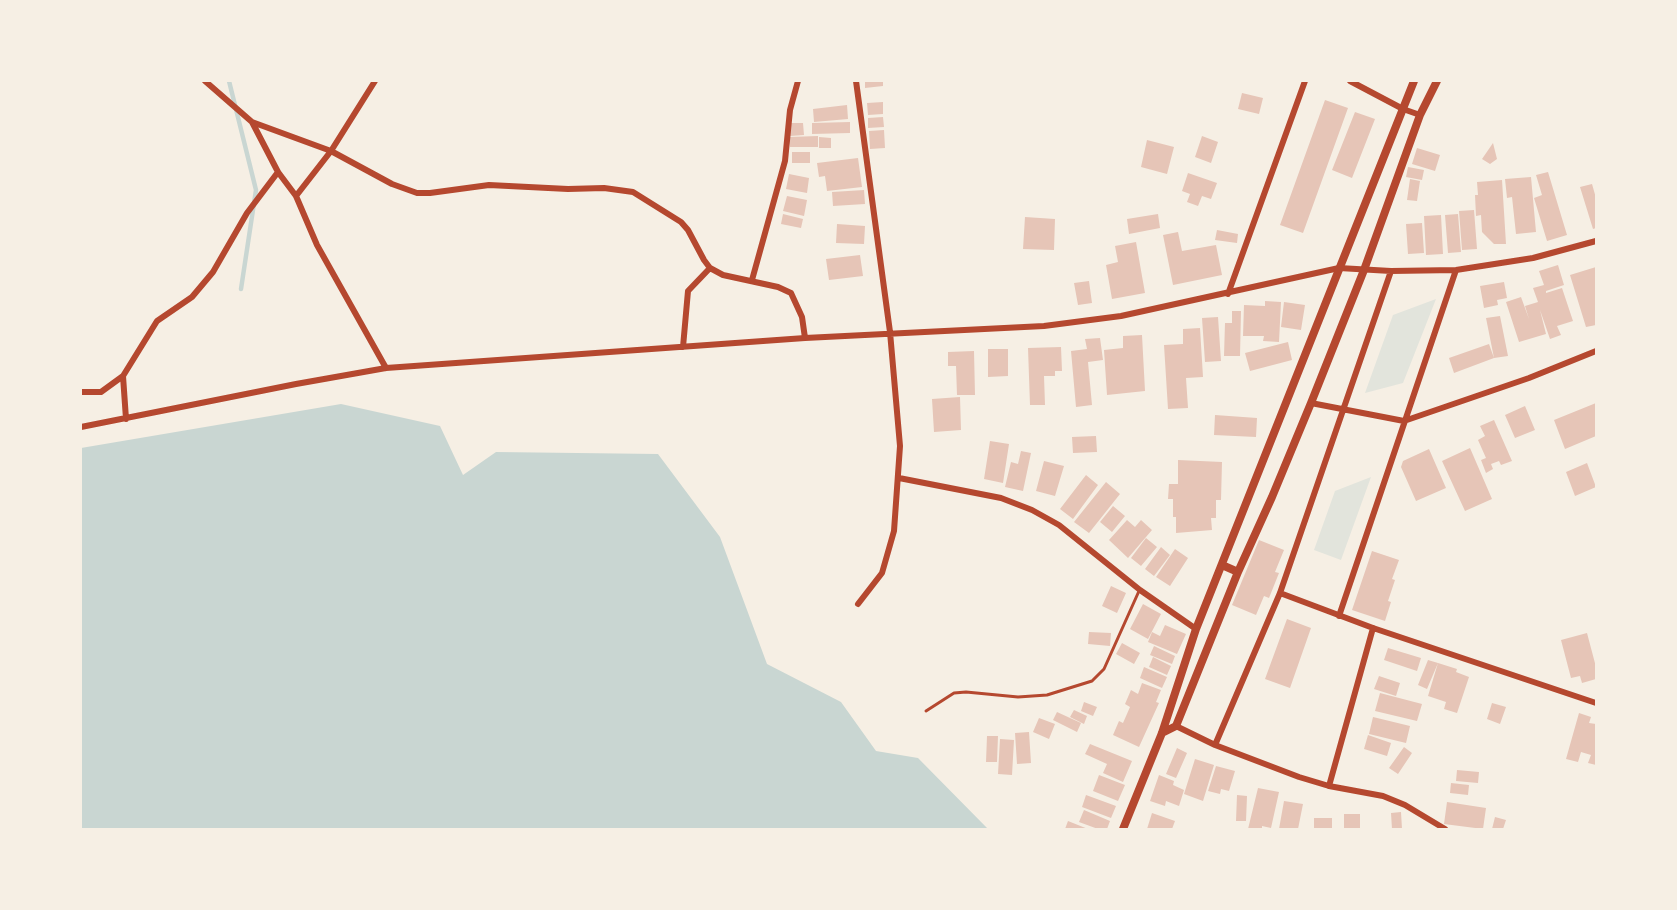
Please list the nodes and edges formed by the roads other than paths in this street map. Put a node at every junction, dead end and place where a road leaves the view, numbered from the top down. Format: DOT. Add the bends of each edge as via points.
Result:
graph roads {
  1 [pos="205,81"];
  2 [pos="375,81"];
  3 [pos="798,81"];
  4 [pos="856,81"];
  5 [pos="1305,81"];
  6 [pos="1350,81"];
  7 [pos="1414,81"];
  8 [pos="1437,81"];
  9 [pos="1403,109"];
  10 [pos="1420,115"];
  11 [pos="252,122"];
  12 [pos="331,151"];
  13 [pos="278,172"];
  14 [pos="296,196"];
  15 [pos="1596,241"];
  16 [pos="710,268"];
  17 [pos="1339,268"];
  18 [pos="1364,270"];
  19 [pos="1391,270"];
  20 [pos="1456,270"];
  21 [pos="752,280"];
  22 [pos="1228,294"];
  23 [pos="890,332"];
  24 [pos="805,338"];
  25 [pos="683,347"];
  26 [pos="1596,351"];
  27 [pos="386,368"];
  28 [pos="123,376"];
  29 [pos="83,394"];
  30 [pos="1311,402"];
  31 [pos="1345,409"];
  32 [pos="126,419"];
  33 [pos="1404,421"];
  34 [pos="81,427"];
  35 [pos="899,478"];
  36 [pos="1222,565"];
  37 [pos="1238,572"];
  38 [pos="1140,590"];
  39 [pos="1280,593"];
  40 [pos="858,604"];
  41 [pos="1339,616"];
  42 [pos="1196,628"];
  43 [pos="1373,628"];
  44 [pos="1596,703"];
  45 [pos="926,711"];
  46 [pos="1176,726"];
  47 [pos="1162,732"];
  48 [pos="1215,745"];
  49 [pos="1329,786"];
  50 [pos="1123,829"];
  51 [pos="1445,829"];
  1 -- 11 [label="street"];
  2 -- 12 [label="street"];
  3 -- 21 [label="street" via="790,110 785,160"];
  4 -- 23 [label="street"];
  5 -- 22 [label="street"];
  6 -- 9 [label="street"];
  7 -- 9 [label="street"];
  8 -- 10 [label="street"];
  9 -- 10 [label="street"];
  9 -- 17 [label="street"];
  10 -- 18 [label="street"];
  11 -- 12 [label="street"];
  11 -- 13 [label="street"];
  12 -- 14 [label="street"];
  12 -- 16 [label="street" via="392,184 430,194 489,185 633,192 681,222"];
  13 -- 14 [label="street"];
  13 -- 28 [label="street" via="247,213 213,272 192,297 157,321"];
  14 -- 27 [label="street" via="317,245"];
  15 -- 20 [label="street" via="1533,258"];
  16 -- 21 [label="street" via="723,275"];
  16 -- 25 [label="street" via="688,291"];
  17 -- 18 [label="street"];
  17 -- 22 [label="street"];
  17 -- 36 [label="street"];
  18 -- 19 [label="street"];
  18 -- 30 [label="street"];
  19 -- 20 [label="street"];
  19 -- 31 [label="street"];
  20 -- 33 [label="street"];
  21 -- 24 [label="street" via="791,293 802,317"];
  22 -- 23 [label="street" via="1121,316 1044,326"];
  23 -- 24 [label="street"];
  23 -- 35 [label="street"];
  24 -- 25 [label="street"];
  25 -- 27 [label="street"];
  26 -- 33 [label="street"];
  27 -- 32 [label="street"];
  28 -- 29 [label="street" via="101,392"];
  28 -- 32 [label="street"];
  30 -- 31 [label="street"];
  30 -- 37 [label="street"];
  31 -- 33 [label="street"];
  31 -- 39 [label="street"];
  32 -- 34 [label="street"];
  33 -- 41 [label="street"];
  35 -- 38 [label="street" via="1001,498 1032,510 1059,525"];
  35 -- 40 [label="street" via="894,531 882,573"];
  36 -- 37 [label="street"];
  36 -- 42 [label="street"];
  37 -- 46 [label="street"];
  38 -- 42 [label="street"];
  38 -- 45 [label="lane" via="1104,669 1092,681 1047,695 954,693"];
  39 -- 41 [label="street"];
  39 -- 48 [label="street"];
  41 -- 43 [label="street"];
  42 -- 47 [label="street"];
  43 -- 44 [label="street"];
  43 -- 49 [label="street"];
  46 -- 47 [label="street"];
  46 -- 48 [label="street"];
  47 -- 50 [label="street"];
  48 -- 49 [label="street"];
  49 -- 51 [label="street" via="1383,796"];
}
